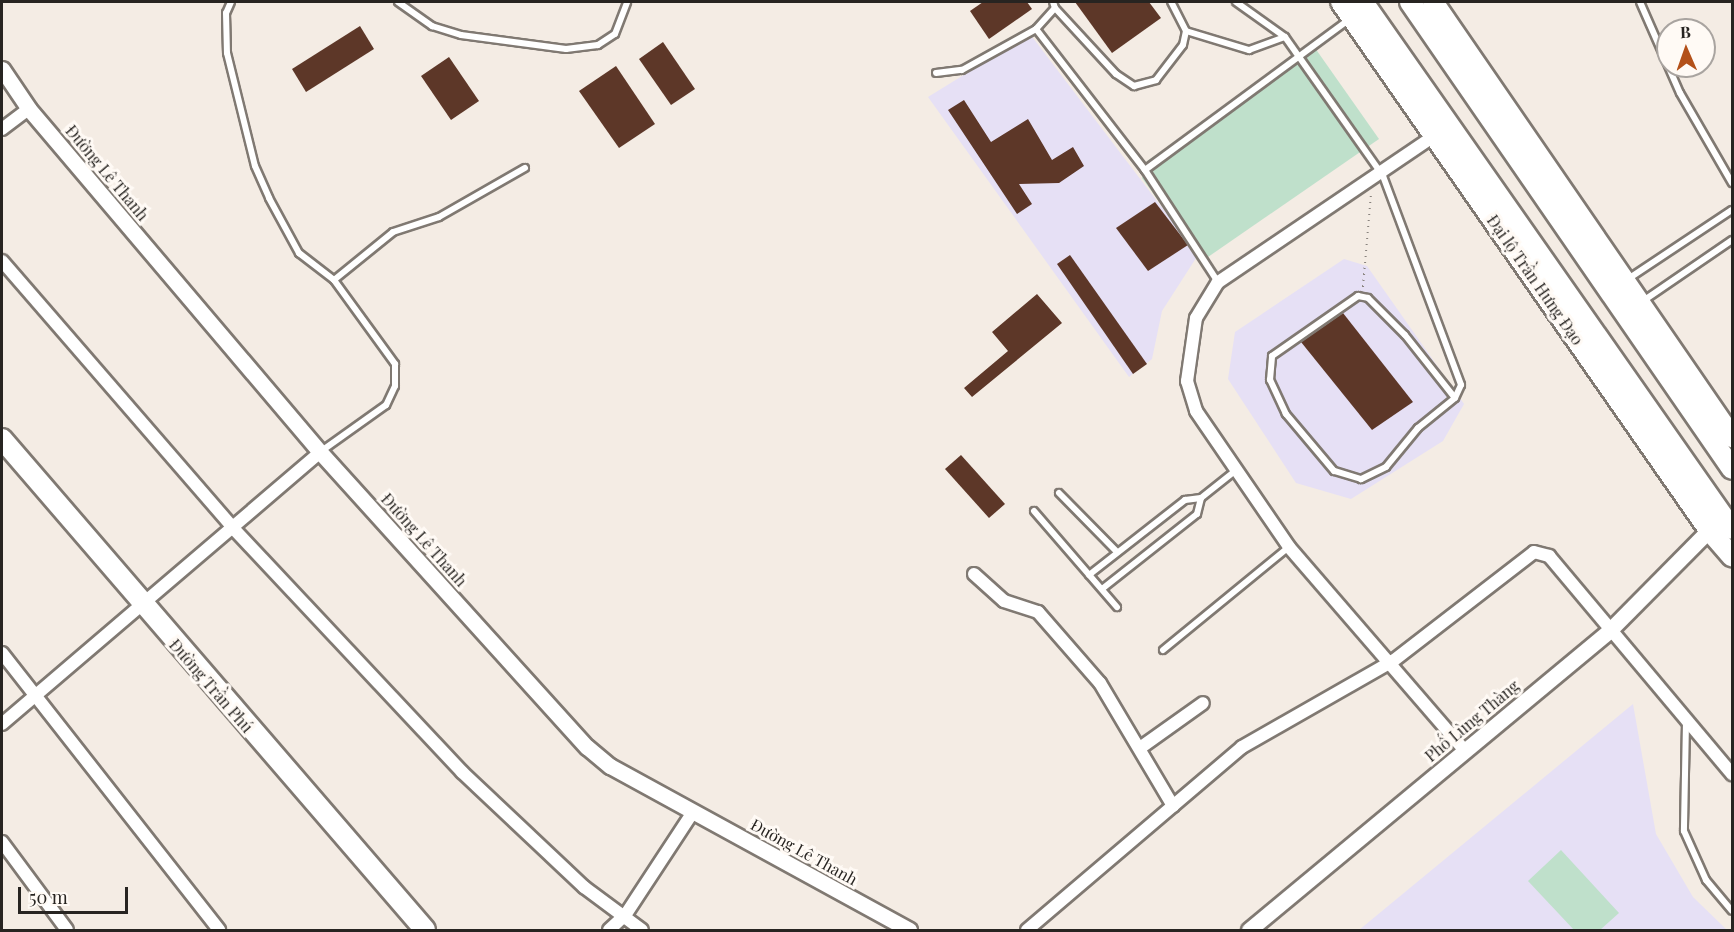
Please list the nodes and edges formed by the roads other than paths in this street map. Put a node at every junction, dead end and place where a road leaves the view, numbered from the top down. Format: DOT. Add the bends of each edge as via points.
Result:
graph roads {
  1 [pos="231,2"];
  2 [pos="398,2"];
  3 [pos="627,2"];
  4 [pos="1171,2"];
  5 [pos="1236,2"];
  6 [pos="1410,2"];
  7 [pos="1433,2"];
  8 [pos="1641,2"];
  9 [pos="1054,5"];
  10 [pos="1352,7"];
  11 [pos="1036,29"];
  12 [pos="1186,31"];
  13 [pos="1285,37"];
  14 [pos="1299,56"];
  15 [pos="2,69"];
  16 [pos="936,73"];
  17 [pos="29,109"];
  18 [pos="2,129"];
  19 [pos="1434,136"];
  20 [pos="525,168"];
  21 [pos="1145,170"];
  22 [pos="1377,179"];
  23 [pos="1732,183"];
  24 [pos="1732,210"];
  25 [pos="1732,240"];
  26 [pos="2,261"];
  27 [pos="333,280"];
  28 [pos="1625,281"];
  29 [pos="1218,282"];
  30 [pos="1640,303"];
  31 [pos="1455,398"];
  32 [pos="1732,437"];
  33 [pos="2,439"];
  34 [pos="320,452"];
  35 [pos="1732,469"];
  36 [pos="1235,471"];
  37 [pos="1059,493"];
  38 [pos="1201,498"];
  39 [pos="1034,511"];
  40 [pos="1724,523"];
  41 [pos="233,528"];
  42 [pos="1289,547"];
  43 [pos="1117,552"];
  44 [pos="1732,556"];
  45 [pos="974,574"];
  46 [pos="1089,575"];
  47 [pos="1102,589"];
  48 [pos="1117,607"];
  49 [pos="143,608"];
  50 [pos="1611,628"];
  51 [pos="1163,650"];
  52 [pos="2,653"];
  53 [pos="1392,660"];
  54 [pos="38,696"];
  55 [pos="1203,703"];
  56 [pos="1687,719"];
  57 [pos="2,724"];
  58 [pos="1140,748"];
  59 [pos="1465,751"];
  60 [pos="1732,774"];
  61 [pos="1173,806"];
  62 [pos="693,812"];
  63 [pos="2,842"];
  64 [pos="1732,911"];
  65 [pos="626,914"];
  66 [pos="67,930"];
  67 [pos="219,930"];
  68 [pos="425,930"];
  69 [pos="609,930"];
  70 [pos="642,930"];
  71 [pos="909,930"];
  72 [pos="1027,930"];
  73 [pos="1249,930"];
  1 -- 27 [label="lane" via="226,13 226,53 255,166 299,253"];
  2 -- 3 [label="lane" via="432,26 461,35 566,49 598,45 615,34"];
  4 -- 12 [label="lane"];
  5 -- 13 [label="lane"];
  6 -- 35 [label="main road"];
  7 -- 28 [label="main road"];
  8 -- 23 [label="lane" via="1680,93"];
  9 -- 11 [label="lane"];
  9 -- 12 [label="lane" via="1116,74 1134,86 1166,71"];
  10 -- 14 [label="lane"];
  10 -- 19 [label="main road, Đại lộ Trần Hưng Đạo"];
  10 -- 40 [label="main road, Đại lộ Trần Hưng Đạo"];
  11 -- 16 [label="lane" via="962,70"];
  11 -- 21 [label="lane"];
  12 -- 13 [label="lane" via="1249,50"];
  13 -- 14 [label="lane"];
  14 -- 21 [label="lane"];
  14 -- 22 [label="lane"];
  15 -- 17 [label="street, Đường Lê Thanh"];
  17 -- 18 [label="street"];
  17 -- 34 [label="street, Đường Lê Thanh"];
  19 -- 22 [label="street"];
  19 -- 40 [label="main road, Đại lộ Trần Hưng Đạo"];
  20 -- 27 [label="lane" via="439,217 393,232"];
  21 -- 29 [label="lane"];
  22 -- 29 [label="street"];
  22 -- 31 [label="lane" via="1450,346 1461,385"];
  24 -- 28 [label="lane"];
  25 -- 30 [label="lane"];
  26 -- 41 [label="street"];
  27 -- 34 [label="lane" via="386,348 397,376 386,405"];
  28 -- 30 [label="main road"];
  29 -- 36 [label="street" via="1196,318 1187,381 1196,411"];
  30 -- 32 [label="main road"];
  31 -- 31 [label="lane" via="1418,428 1386,467 1371,476 1341,477 1286,414 1269,367 1282,345 1362,296 1405,335"];
  33 -- 49 [label="main road, Đường Trần Phú"];
  34 -- 41 [label="street"];
  34 -- 62 [label="street, Đường Lê Thanh" via="587,747"];
  36 -- 38 [label="lane"];
  36 -- 42 [label="street"];
  37 -- 43 [label="lane"];
  38 -- 43 [label="lane" via="1185,500"];
  38 -- 47 [label="lane" via="1197,514"];
  39 -- 46 [label="lane"];
  40 -- 44 [label="main road, Đại lộ Trần Hưng Đạo"];
  40 -- 50 [label="street, Phố Lùng Thàng"];
  41 -- 49 [label="street"];
  41 -- 65 [label="street" via="462,772 584,887"];
  42 -- 51 [label="lane"];
  42 -- 53 [label="street"];
  43 -- 46 [label="lane"];
  45 -- 58 [label="street" via="1004,602 1038,612 1117,705"];
  46 -- 47 [label="lane"];
  47 -- 48 [label="lane"];
  49 -- 54 [label="street"];
  49 -- 68 [label="main road, Đường Trần Phú"];
  50 -- 53 [label="street" via="1549,556 1534,552"];
  50 -- 56 [label="street"];
  50 -- 59 [label="street, Phố Lùng Thàng"];
  52 -- 54 [label="street"];
  53 -- 59 [label="street"];
  53 -- 61 [label="street" via="1242,747"];
  54 -- 57 [label="street"];
  54 -- 67 [label="street"];
  55 -- 58 [label="street"];
  56 -- 60 [label="street"];
  56 -- 64 [label="lane" via="1684,831 1706,880"];
  58 -- 61 [label="street"];
  59 -- 73 [label="street, Phố Lùng Thàng"];
  61 -- 72 [label="street"];
  62 -- 65 [label="street"];
  62 -- 71 [label="street, Đường Lê Thanh"];
  63 -- 66 [label="street"];
  65 -- 69 [label="street"];
  65 -- 70 [label="street"];
}
